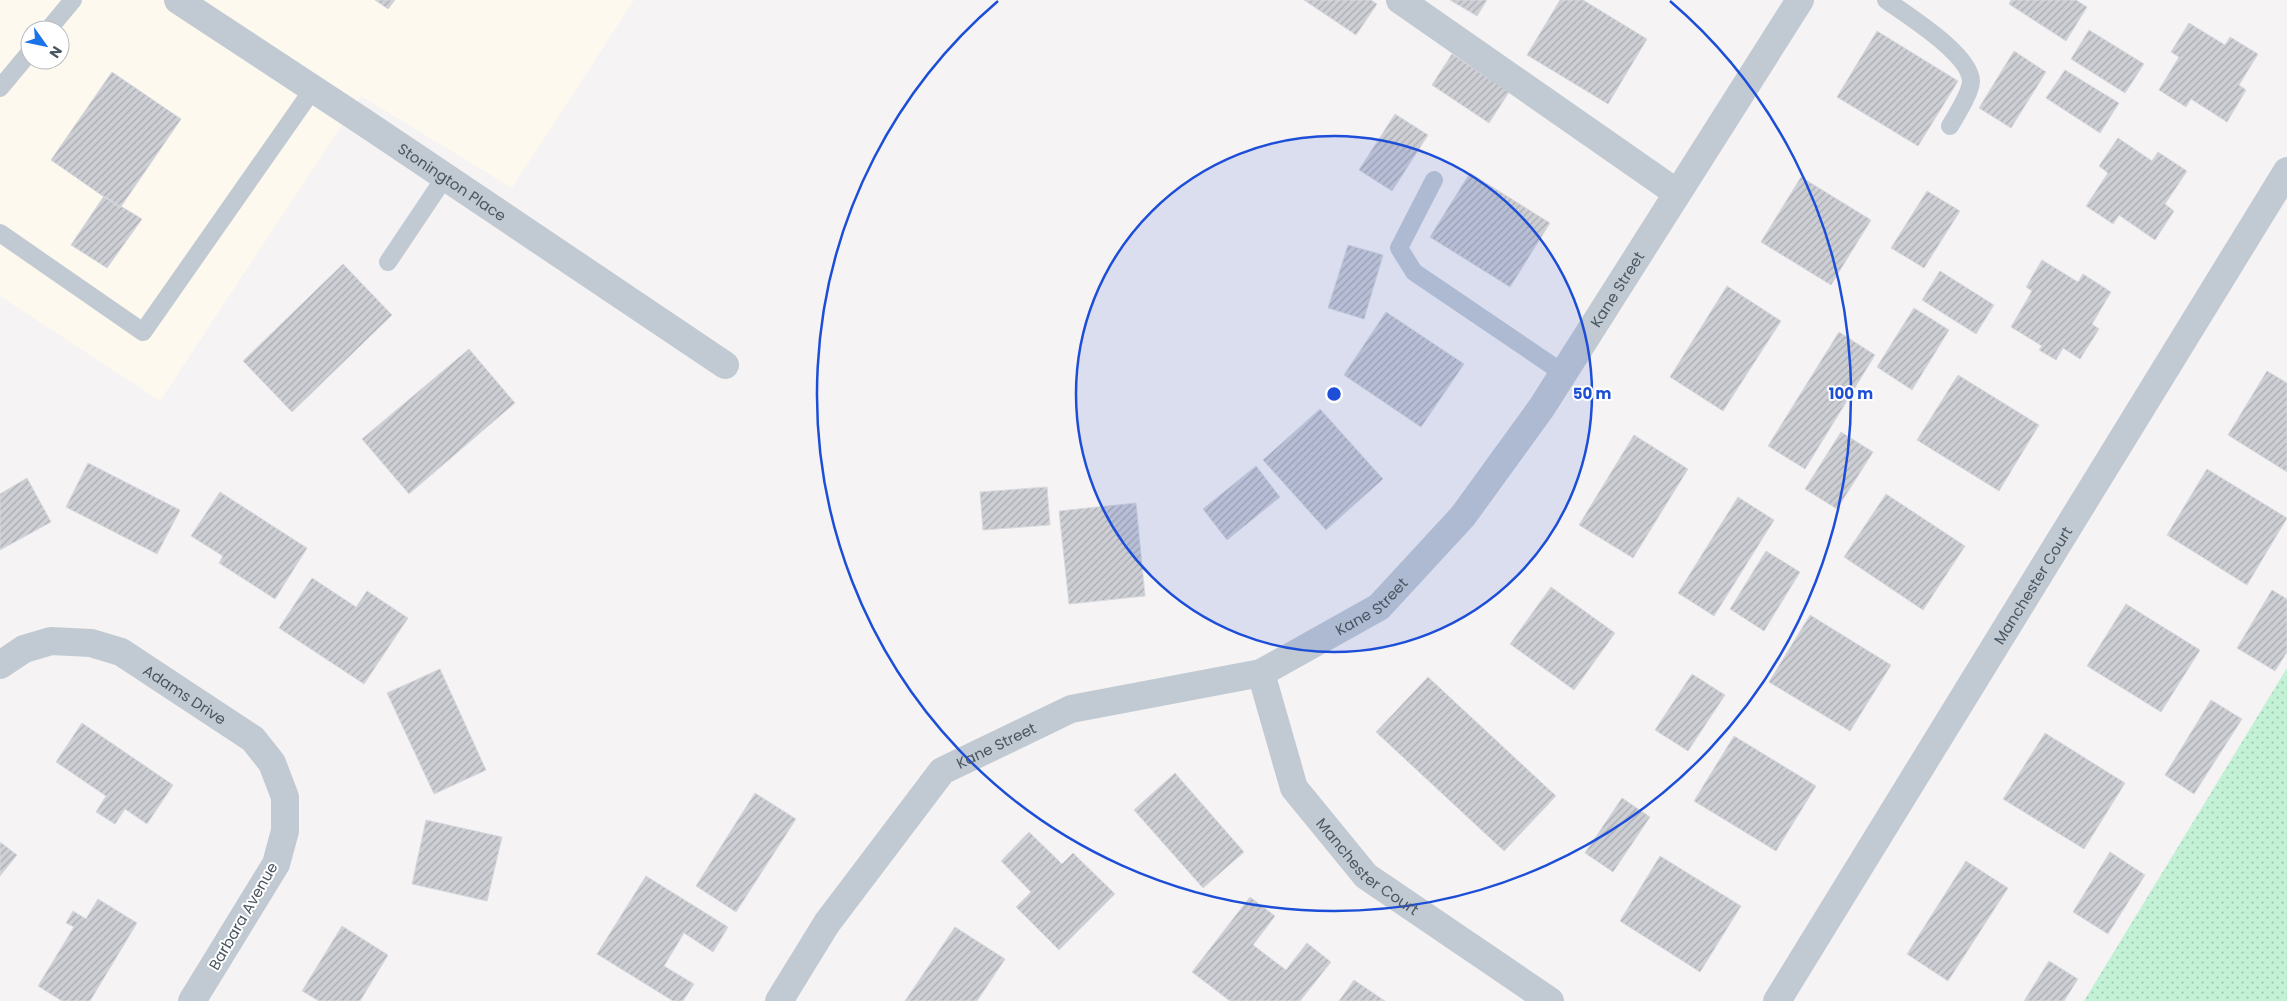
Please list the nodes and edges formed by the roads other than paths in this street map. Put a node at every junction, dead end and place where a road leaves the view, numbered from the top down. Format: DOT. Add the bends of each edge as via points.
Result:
graph roads {
  1 [pos="73,0"];
  2 [pos="178,0"];
  3 [pos="1400,0"];
  4 [pos="1800,0"];
  5 [pos="1886,0"];
  6 [pos="56,20"];
  7 [pos="20,64"];
  8 [pos="0,88"];
  9 [pos="313,88"];
  10 [pos="1950,126"];
  11 [pos="2287,171"];
  12 [pos="445,176"];
  13 [pos="1434,180"];
  14 [pos="1677,193"];
  15 [pos="0,233"];
  16 [pos="388,262"];
  17 [pos="725,365"];
  18 [pos="1564,373"];
  19 [pos="0,665"];
  20 [pos="1261,673"];
  21 [pos="285,797"];
  22 [pos="192,1001"];
  23 [pos="779,1001"];
  24 [pos="1550,1001"];
  25 [pos="1777,1001"];
  1 -- 6 [label="lane"];
  2 -- 9 [label="street, Stonington Place"];
  3 -- 14 [label="street"];
  4 -- 14 [label="street, Kane Street"];
  5 -- 10 [label="lane" via="1952,49 1969,69 1971,83"];
  7 -- 8 [label="lane"];
  9 -- 12 [label="street, Stonington Place"];
  9 -- 15 [label="lane" via="143,332"];
  11 -- 25 [label="street, Manchester Court"];
  12 -- 16 [label="lane"];
  12 -- 17 [label="street, Stonington Place"];
  13 -- 18 [label="lane" via="1399,248 1414,272"];
  14 -- 18 [label="street, Kane Street"];
  18 -- 20 [label="street, Kane Street" via="1463,516 1379,607"];
  19 -- 21 [label="street, Adams Drive" via="24,649 51,640 90,643 121,652 253,739 272,763"];
  20 -- 23 [label="street, Kane Street" via="1070,709 942,771 827,923"];
  20 -- 24 [label="street, Manchester Court" via="1294,788 1366,876"];
  21 -- 22 [label="street, Barbara Avenue" via="285,831 276,864"];
}
